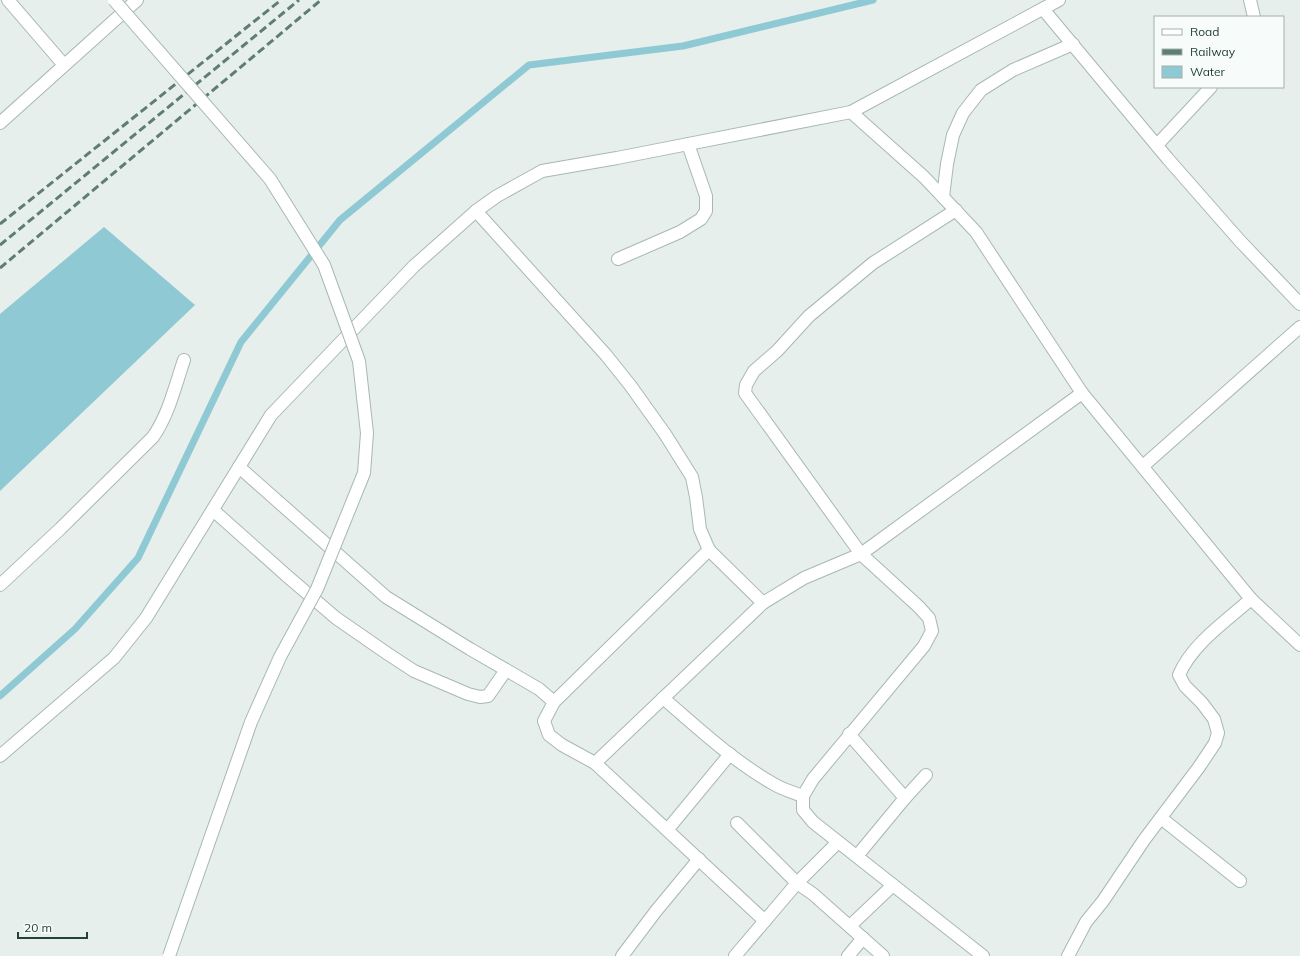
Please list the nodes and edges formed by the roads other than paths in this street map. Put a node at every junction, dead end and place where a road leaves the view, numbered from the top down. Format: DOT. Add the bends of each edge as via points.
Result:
graph roads {
  1 [pos="8,0"];
  2 [pos="114,0"];
  3 [pos="137,0"];
  4 [pos="1059,0"];
  5 [pos="1250,0"];
  6 [pos="1043,9"];
  7 [pos="1254,16"];
  8 [pos="1073,44"];
  9 [pos="64,65"];
  10 [pos="1210,88"];
  11 [pos="850,112"];
  12 [pos="0,123"];
  13 [pos="688,144"];
  14 [pos="1157,145"];
  15 [pos="943,197"];
  16 [pos="956,210"];
  17 [pos="476,211"];
  18 [pos="618,259"];
  19 [pos="1300,304"];
  20 [pos="1300,327"];
  21 [pos="184,360"];
  22 [pos="1082,393"];
  23 [pos="1143,466"];
  24 [pos="239,467"];
  25 [pos="213,510"];
  26 [pos="709,550"];
  27 [pos="861,554"];
  28 [pos="0,585"];
  29 [pos="1251,599"];
  30 [pos="763,603"];
  31 [pos="1300,645"];
  32 [pos="506,670"];
  33 [pos="663,698"];
  34 [pos="554,702"];
  35 [pos="849,734"];
  36 [pos="730,754"];
  37 [pos="0,756"];
  38 [pos="595,763"];
  39 [pos="926,775"];
  40 [pos="803,796"];
  41 [pos="905,798"];
  42 [pos="1160,818"];
  43 [pos="737,823"];
  44 [pos="668,829"];
  45 [pos="838,842"];
  46 [pos="857,856"];
  47 [pos="699,859"];
  48 [pos="1240,881"];
  49 [pos="797,883"];
  50 [pos="893,884"];
  51 [pos="765,921"];
  52 [pos="850,926"];
  53 [pos="863,938"];
  54 [pos="1071,954"];
  55 [pos="169,956"];
  56 [pos="622,956"];
  57 [pos="735,956"];
  58 [pos="848,956"];
  59 [pos="883,956"];
  60 [pos="984,956"];
  1 -- 9 [label="street"];
  2 -- 55 [label="street, bridge" via="270,179 324,265 359,361 367,433 364,473 317,589 280,657 251,722"];
  3 -- 9 [label="street"];
  4 -- 6 [label="street"];
  5 -- 7 [label="street"];
  6 -- 8 [label="street"];
  6 -- 11 [label="street"];
  8 -- 14 [label="street"];
  8 -- 15 [label="street" via="1012,70 981,90 963,113 953,135"];
  9 -- 12 [label="street"];
  10 -- 14 [label="street"];
  11 -- 13 [label="street"];
  11 -- 15 [label="street"];
  13 -- 17 [label="street" via="542,171"];
  13 -- 18 [label="street" via="706,196 706,210 701,220"];
  14 -- 19 [label="street" via="1240,241"];
  15 -- 16 [label="street"];
  16 -- 22 [label="street" via="976,232"];
  16 -- 27 [label="street" via="873,263 843,287 809,316 754,372 746,385 745,393"];
  17 -- 24 [label="street" via="414,266 271,415"];
  17 -- 26 [label="street" via="606,355 665,434 692,477 700,529"];
  20 -- 23 [label="street"];
  21 -- 28 [label="street" via="164,419 153,437"];
  22 -- 23 [label="street"];
  22 -- 27 [label="street"];
  23 -- 29 [label="street"];
  24 -- 25 [label="street"];
  24 -- 32 [label="street" via="386,597"];
  25 -- 32 [label="street" via="336,618 414,671 480,697 488,696"];
  25 -- 37 [label="street" via="146,618 114,658"];
  26 -- 30 [label="street"];
  26 -- 34 [label="street"];
  27 -- 30 [label="street" via="804,578"];
  27 -- 35 [label="street" via="919,607 929,618 932,631 924,646"];
  29 -- 31 [label="street"];
  29 -- 42 [label="street" via="1198,646 1181,669 1179,675 1185,686 1214,719 1218,733 1215,743 1199,768"];
  30 -- 33 [label="street"];
  32 -- 34 [label="street" via="539,689"];
  33 -- 36 [label="street"];
  33 -- 38 [label="street"];
  34 -- 38 [label="street" via="544,721 549,735"];
  35 -- 40 [label="street" via="813,779"];
  35 -- 41 [label="street"];
  36 -- 40 [label="street" via="773,784"];
  36 -- 44 [label="street"];
  38 -- 44 [label="street"];
  39 -- 41 [label="street"];
  40 -- 45 [label="street" via="803,810 813,822"];
  41 -- 46 [label="street"];
  42 -- 48 [label="street"];
  42 -- 54 [label="street" via="1103,902 1086,922"];
  43 -- 49 [label="street"];
  44 -- 47 [label="street"];
  45 -- 46 [label="street"];
  45 -- 49 [label="street"];
  46 -- 50 [label="street"];
  47 -- 51 [label="street"];
  47 -- 56 [label="street"];
  49 -- 51 [label="street"];
  49 -- 52 [label="street"];
  50 -- 52 [label="street"];
  50 -- 60 [label="street"];
  51 -- 57 [label="street"];
  52 -- 53 [label="street"];
  53 -- 58 [label="street"];
  53 -- 59 [label="street"];
}
